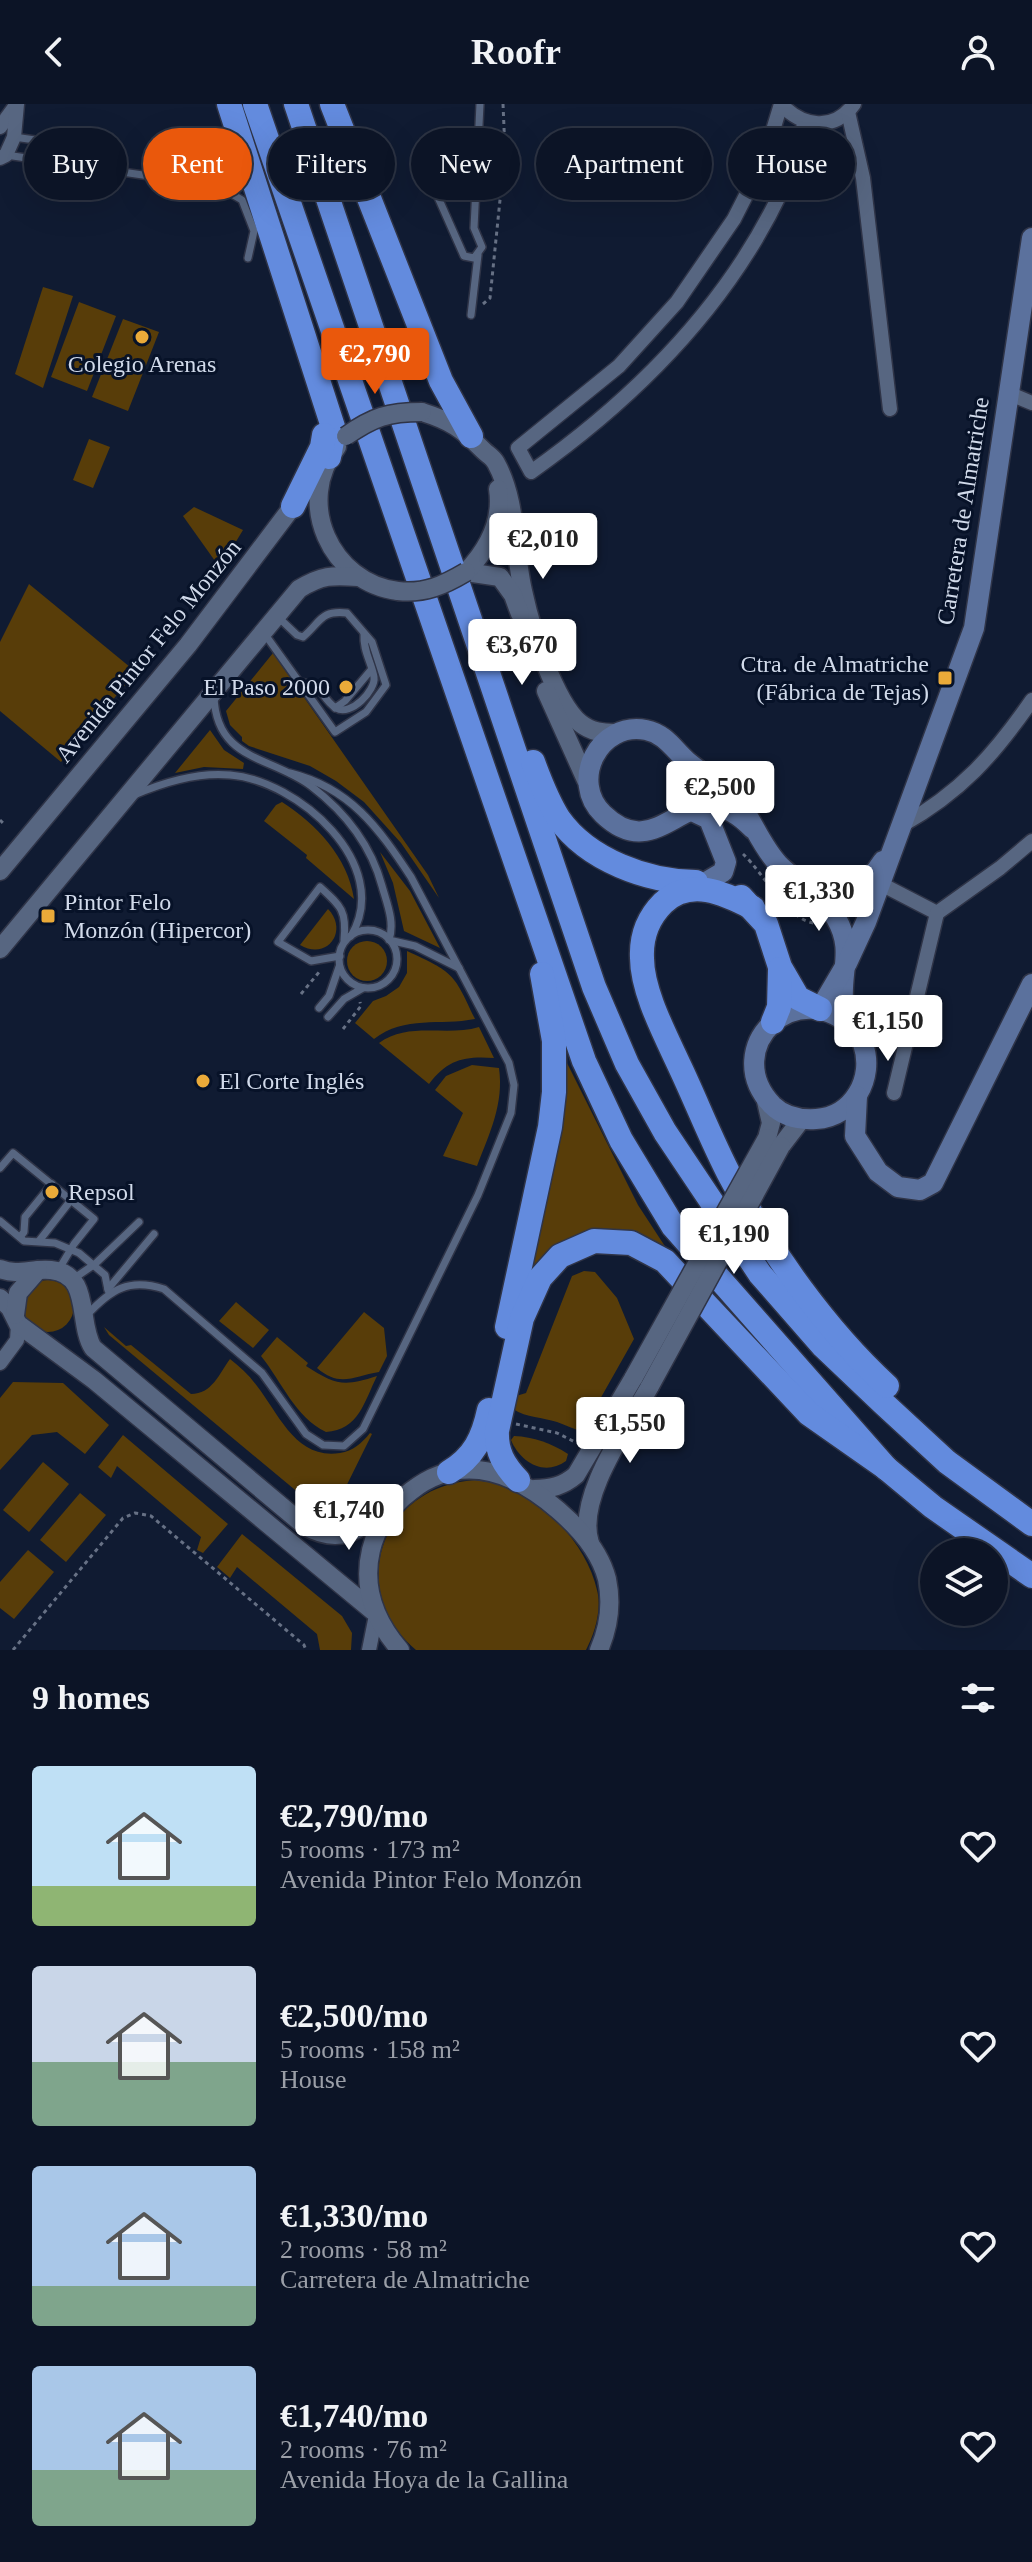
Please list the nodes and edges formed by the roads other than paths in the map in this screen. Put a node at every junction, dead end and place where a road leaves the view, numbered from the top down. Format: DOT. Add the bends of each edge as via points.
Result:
graph roads {
  1 [pos="17,104"];
  2 [pos="229,104"];
  3 [pos="255,104"];
  4 [pos="296,104"];
  5 [pos="332,104"];
  6 [pos="480,104"];
  7 [pos="781,104"];
  8 [pos="851,108"];
  9 [pos="805,122"];
  10 [pos="0,127"];
  11 [pos="7,135"];
  12 [pos="3,157"];
  13 [pos="439,200"];
  14 [pos="1032,238"];
  15 [pos="478,253"];
  16 [pos="248,258"];
  17 [pos="471,315"];
  18 [pos="1008,393"];
  19 [pos="1032,403"];
  20 [pos="328,409"];
  21 [pos="890,409"];
  22 [pos="477,442"];
  23 [pos="329,457"];
  24 [pos="293,506"];
  25 [pos="444,545"];
  26 [pos="473,570"];
  27 [pos="358,577"];
  28 [pos="277,616"];
  29 [pos="263,632"];
  30 [pos="364,634"];
  31 [pos="299,682"];
  32 [pos="214,691"];
  33 [pos="1032,700"];
  34 [pos="615,733"];
  35 [pos="290,773"];
  36 [pos="485,776"];
  37 [pos="586,780"];
  38 [pos="124,799"];
  39 [pos="690,810"];
  40 [pos="753,829"];
  41 [pos="897,834"];
  42 [pos="1032,841"];
  43 [pos="0,871"];
  44 [pos="706,882"];
  45 [pos="881,884"];
  46 [pos="812,891"];
  47 [pos="753,908"];
  48 [pos="937,913"];
  49 [pos="348,938"];
  50 [pos="389,940"];
  51 [pos="0,949"];
  52 [pos="340,960"];
  53 [pos="847,963"];
  54 [pos="780,967"];
  55 [pos="461,969"];
  56 [pos="1032,984"];
  57 [pos="364,988"];
  58 [pos="319,1008"];
  59 [pos="820,1009"];
  60 [pos="328,1017"];
  61 [pos="773,1022"];
  62 [pos="857,1032"];
  63 [pos="894,1093"];
  64 [pos="857,1096"];
  65 [pos="765,1097"];
  66 [pos="806,1120"];
  67 [pos="855,1136"];
  68 [pos="774,1142"];
  69 [pos="0,1168"];
  70 [pos="52,1184"];
  71 [pos="71,1200"];
  72 [pos="0,1221"];
  73 [pos="139,1222"];
  74 [pos="154,1234"];
  75 [pos="20,1237"];
  76 [pos="39,1241"];
  77 [pos="71,1249"];
  78 [pos="95,1264"];
  79 [pos="0,1269"];
  80 [pos="38,1270"];
  81 [pos="65,1275"];
  82 [pos="108,1290"];
  83 [pos="0,1298"];
  84 [pos="100,1301"];
  85 [pos="186,1308"];
  86 [pos="179,1317"];
  87 [pos="16,1320"];
  88 [pos="83,1320"];
  89 [pos="0,1363"];
  90 [pos="642,1381"];
  91 [pos="886,1468"];
  92 [pos="449,1472"];
  93 [pos="526,1485"];
  94 [pos="394,1503"];
  95 [pos="1032,1510"];
  96 [pos="1032,1524"];
  97 [pos="591,1546"];
  98 [pos="1032,1576"];
  99 [pos="375,1614"];
  100 [pos="369,1650"];
  101 [pos="400,1650"];
  102 [pos="599,1650"];
  1 -- 10 [label="street"];
  1 -- 11 [label="street"];
  2 -- 20 [label="highway"];
  3 -- 36 [label="highway"];
  4 -- 25 [label="highway"];
  5 -- 22 [label="highway" via="441,381"];
  6 -- 15 [label="lane" via="474,228 482,247"];
  7 -- 9 [label="street"];
  7 -- 9 [label="street" via="764,160 734,219 677,302 619,366 518,448 531,472 582,436 676,347 734,275 782,190"];
  8 -- 9 [label="street" via="835,121"];
  8 -- 21 [label="street"];
  11 -- 12 [label="street"];
  12 -- 16 [label="lane" via="218,186 242,200 254,231"];
  13 -- 15 [label="lane" via="464,256 474,258"];
  14 -- 18 [label="main road, Carretera de Almatriche"];
  15 -- 17 [label="lane"];
  18 -- 19 [label="street"];
  18 -- 41 [label="main road, Carretera de Almatriche" via="974,628"];
  20 -- 23 [label="highway" via="334,430"];
  20 -- 24 [label="highway" via="322,447"];
  22 -- 23 [label="street, bridge" via="448,420 422,412 395,412 368,420"];
  22 -- 26 [label="street" via="495,474 500,500 496,528"];
  22 -- 34 [label="street" via="495,460 508,493 524,595 551,677 581,724 599,733"];
  23 -- 24 [label="street, Avenida Pintor Felo Monzón"];
  23 -- 27 [label="street" via="318,509 324,536"];
  24 -- 43 [label="street, Avenida Pintor Felo Monzón" via="188,645"];
  25 -- 44 [label="highway" via="481,615 541,783 560,820 592,851 623,867 674,882"];
  25 -- 96 [label="highway" via="594,987 627,1064 665,1132 760,1274 823,1346 947,1462"];
  26 -- 27 [label="street, bridge" via="441,586 413,592 384,589"];
  26 -- 37 [label="street" via="500,577 513,595 549,701"];
  27 -- 28 [label="street" via="317,578 299,589"];
  28 -- 29 [label="street"];
  28 -- 30 [label="lane" via="303,637 323,615 347,613"];
  29 -- 31 [label="lane"];
  29 -- 32 [label="street"];
  30 -- 31 [label="lane" via="371,670 345,701 335,708 316,685"];
  30 -- 31 [label="lane" via="372,642 386,685 366,712 335,732"];
  32 -- 35 [label="lane" via="215,712 227,738 247,755"];
  32 -- 38 [label="street"];
  33 -- 41 [label="street" via="966,781"];
  34 -- 37 [label="main road" via="599,747"];
  34 -- 40 [label="main road" via="646,730 662,736 726,788"];
  35 -- 50 [label="lane" via="356,830 380,877 391,920"];
  35 -- 55 [label="lane" via="316,780 353,803 411,877"];
  36 -- 91 [label="highway" via="584,1061 621,1140 673,1226"];
  36 -- 92 [label="highway" via="540,966 554,1041 554,1092 483,1434 476,1449"];
  37 -- 39 [label="main road" via="601,812 616,825 636,831 657,830"];
  38 -- 49 [label="lane" via="205,776 250,778 279,789 312,810 351,857 363,904"];
  38 -- 51 [label="street"];
  39 -- 40 [label="main road" via="703,805 731,809"];
  39 -- 44 [label="main road" via="709,819 726,862 723,872"];
  40 -- 46 [label="main road" via="788,874"];
  41 -- 45 [label="main road, Carretera de Almatriche"];
  41 -- 46 [label="main road" via="873,877 849,890"];
  42 -- 48 [label="street"];
  44 -- 47 [label="highway" via="725,886"];
  45 -- 48 [label="street"];
  45 -- 53 [label="main road, Carretera de Almatriche"];
  46 -- 53 [label="main road" via="827,903 844,932"];
  47 -- 54 [label="highway" via="766,924"];
  47 -- 95 [label="highway" via="699,888 678,892 651,918 642,940 647,986 731,1178 823,1318 953,1448"];
  48 -- 63 [label="street"];
  49 -- 50 [label="lane" via="371,931"];
  49 -- 52 [label="lane"];
  49 -- 52 [label="lane" via="341,906 320,887 278,942 311,961"];
  50 -- 55 [label="lane" via="415,946"];
  50 -- 57 [label="lane" via="395,970 383,984"];
  52 -- 57 [label="lane" via="348,980"];
  52 -- 58 [label="lane" via="335,983"];
  53 -- 59 [label="main road"];
  53 -- 62 [label="main road" via="843,1004"];
  54 -- 59 [label="highway" via="798,998"];
  54 -- 61 [label="highway" via="779,1007"];
  55 -- 85 [label="lane" via="509,1063 514,1085 511,1113 478,1195 363,1429 344,1446 323,1445 306,1434 262,1373"];
  56 -- 67 [label="main road" via="933,1183 920,1190 898,1187 878,1172"];
  57 -- 60 [label="lane"];
  59 -- 61 [label="main road" via="800,1009"];
  59 -- 62 [label="main road" via="846,1020"];
  61 -- 65 [label="main road" via="755,1056 755,1076"];
  62 -- 64 [label="main road" via="867,1068"];
  64 -- 66 [label="main road" via="837,1114"];
  64 -- 67 [label="main road"];
  65 -- 66 [label="main road" via="774,1107"];
  65 -- 68 [label="street"];
  66 -- 67 [label="main road"];
  66 -- 68 [label="street"];
  68 -- 90 [label="street, bridge"];
  69 -- 70 [label="lane" via="13,1153"];
  70 -- 71 [label="lane"];
  70 -- 75 [label="lane" via="25,1217"];
  71 -- 76 [label="lane"];
  71 -- 77 [label="lane" via="94,1219"];
  72 -- 75 [label="lane"];
  73 -- 78 [label="lane"];
  74 -- 82 [label="lane"];
  75 -- 76 [label="lane"];
  76 -- 77 [label="lane"];
  77 -- 78 [label="lane"];
  77 -- 81 [label="lane"];
  78 -- 81 [label="lane"];
  78 -- 82 [label="lane" via="105,1275"];
  79 -- 80 [label="street" via="19,1274"];
  80 -- 81 [label="street"];
  80 -- 87 [label="street" via="18,1293"];
  81 -- 88 [label="street" via="81,1295"];
  82 -- 84 [label="lane"];
  83 -- 87 [label="street"];
  84 -- 85 [label="lane" via="125,1286 148,1284 164,1289"];
  84 -- 88 [label="lane"];
  85 -- 86 [label="lane"];
  87 -- 89 [label="street" via="17,1340"];
  87 -- 99 [label="street"];
  88 -- 94 [label="street" via="93,1348 305,1526 325,1535 345,1535"];
  90 -- 93 [label="street" via="567,1482 551,1489"];
  90 -- 97 [label="street" via="594,1489 586,1517"];
  91 -- 93 [label="highway" via="809,1414 665,1261 631,1243 594,1241 560,1256 540,1278 522,1318 498,1421 497,1448 503,1463"];
  91 -- 98 [label="highway"];
  92 -- 93 [label="street" via="489,1471"];
  92 -- 94 [label="street"];
  93 -- 97 [label="street" via="572,1522"];
  94 -- 99 [label="street" via="370,1554 368,1587"];
  97 -- 102 [label="street" via="609,1594"];
  99 -- 100 [label="street"];
  99 -- 101 [label="street"];
}
